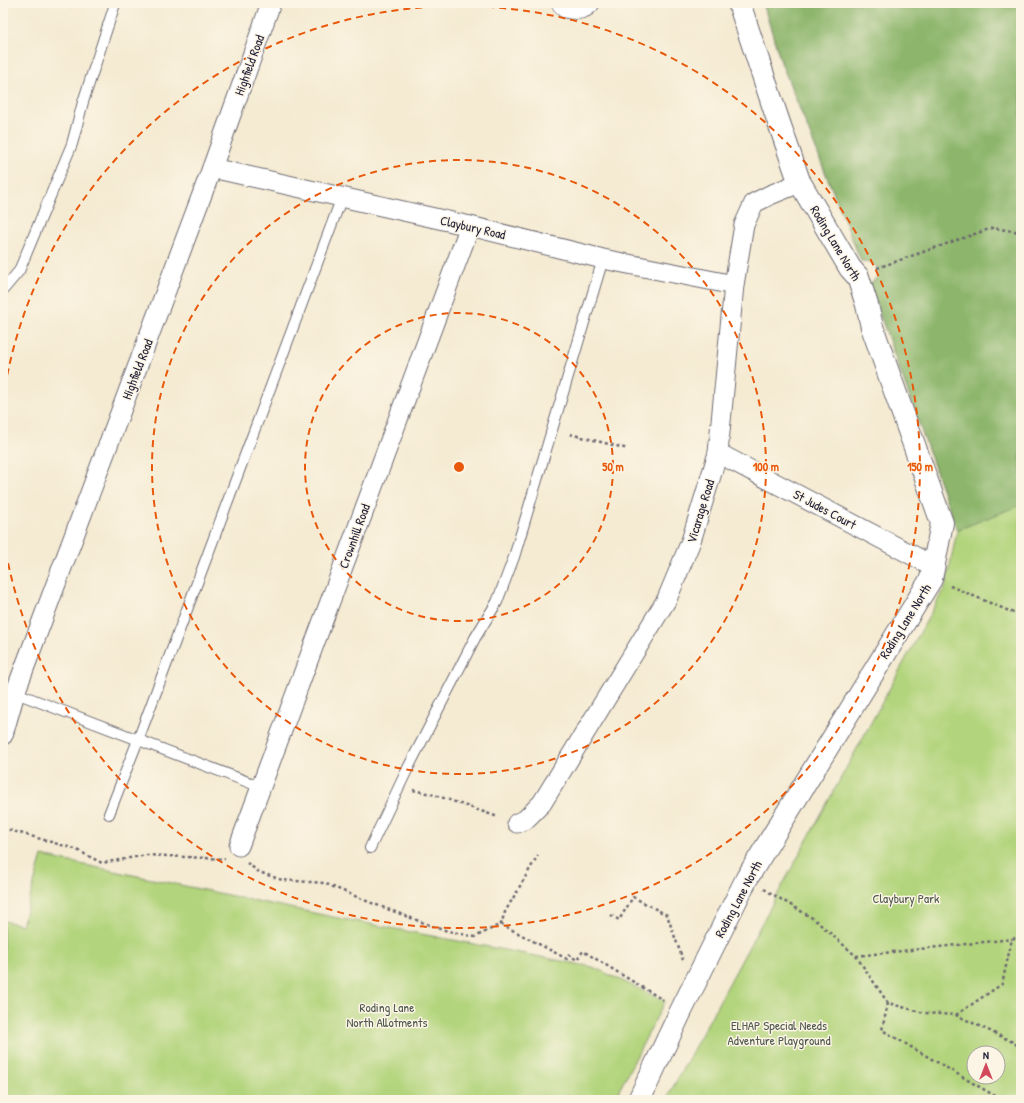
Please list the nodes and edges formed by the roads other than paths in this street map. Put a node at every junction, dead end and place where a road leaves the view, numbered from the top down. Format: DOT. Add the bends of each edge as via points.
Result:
graph roads {
  1 [pos="271,3"];
  2 [pos="561,3"];
  3 [pos="590,3"];
  4 [pos="739,3"];
  5 [pos="114,7"];
  6 [pos="212,168"];
  7 [pos="799,181"];
  8 [pos="342,197"];
  9 [pos="470,226"];
  10 [pos="603,259"];
  11 [pos="734,285"];
  12 [pos="3,290"];
  13 [pos="718,453"];
  14 [pos="932,572"];
  15 [pos="9,690"];
  16 [pos="3,735"];
  17 [pos="138,740"];
  18 [pos="261,787"];
  19 [pos="109,814"];
  20 [pos="517,823"];
  21 [pos="370,848"];
  22 [pos="237,855"];
  23 [pos="639,1100"];
  1 -- 6 [label="street, Highfield Road"];
  2 -- 3 [label="street" via="565,8 576,10"];
  4 -- 7 [label="street, Roding Lane North"];
  5 -- 12 [label="lane" via="72,144 18,271"];
  6 -- 8 [label="street, Claybury Road"];
  6 -- 15 [label="street, Highfield Road"];
  7 -- 11 [label="street, Vicarage Road" via="754,204 744,225"];
  7 -- 14 [label="street, Roding Lane North" via="850,268 858,277 868,305 872,327 942,523"];
  8 -- 9 [label="street, Claybury Road"];
  8 -- 17 [label="lane"];
  9 -- 10 [label="street, Claybury Road"];
  9 -- 18 [label="street, Crownhill Road"];
  10 -- 11 [label="street, Claybury Road"];
  10 -- 21 [label="lane" via="514,557 496,602 475,638"];
  11 -- 13 [label="street, Vicarage Road"];
  13 -- 14 [label="street, St Judes Court"];
  13 -- 20 [label="street, Vicarage Road" via="692,541 667,599 542,803 525,820"];
  14 -- 23 [label="street, Roding Lane North" via="747,878"];
  15 -- 16 [label="street, Highfield Road"];
  15 -- 17 [label="lane"];
  17 -- 18 [label="lane"];
  17 -- 19 [label="lane"];
  18 -- 22 [label="street, Crownhill Road"];
}
